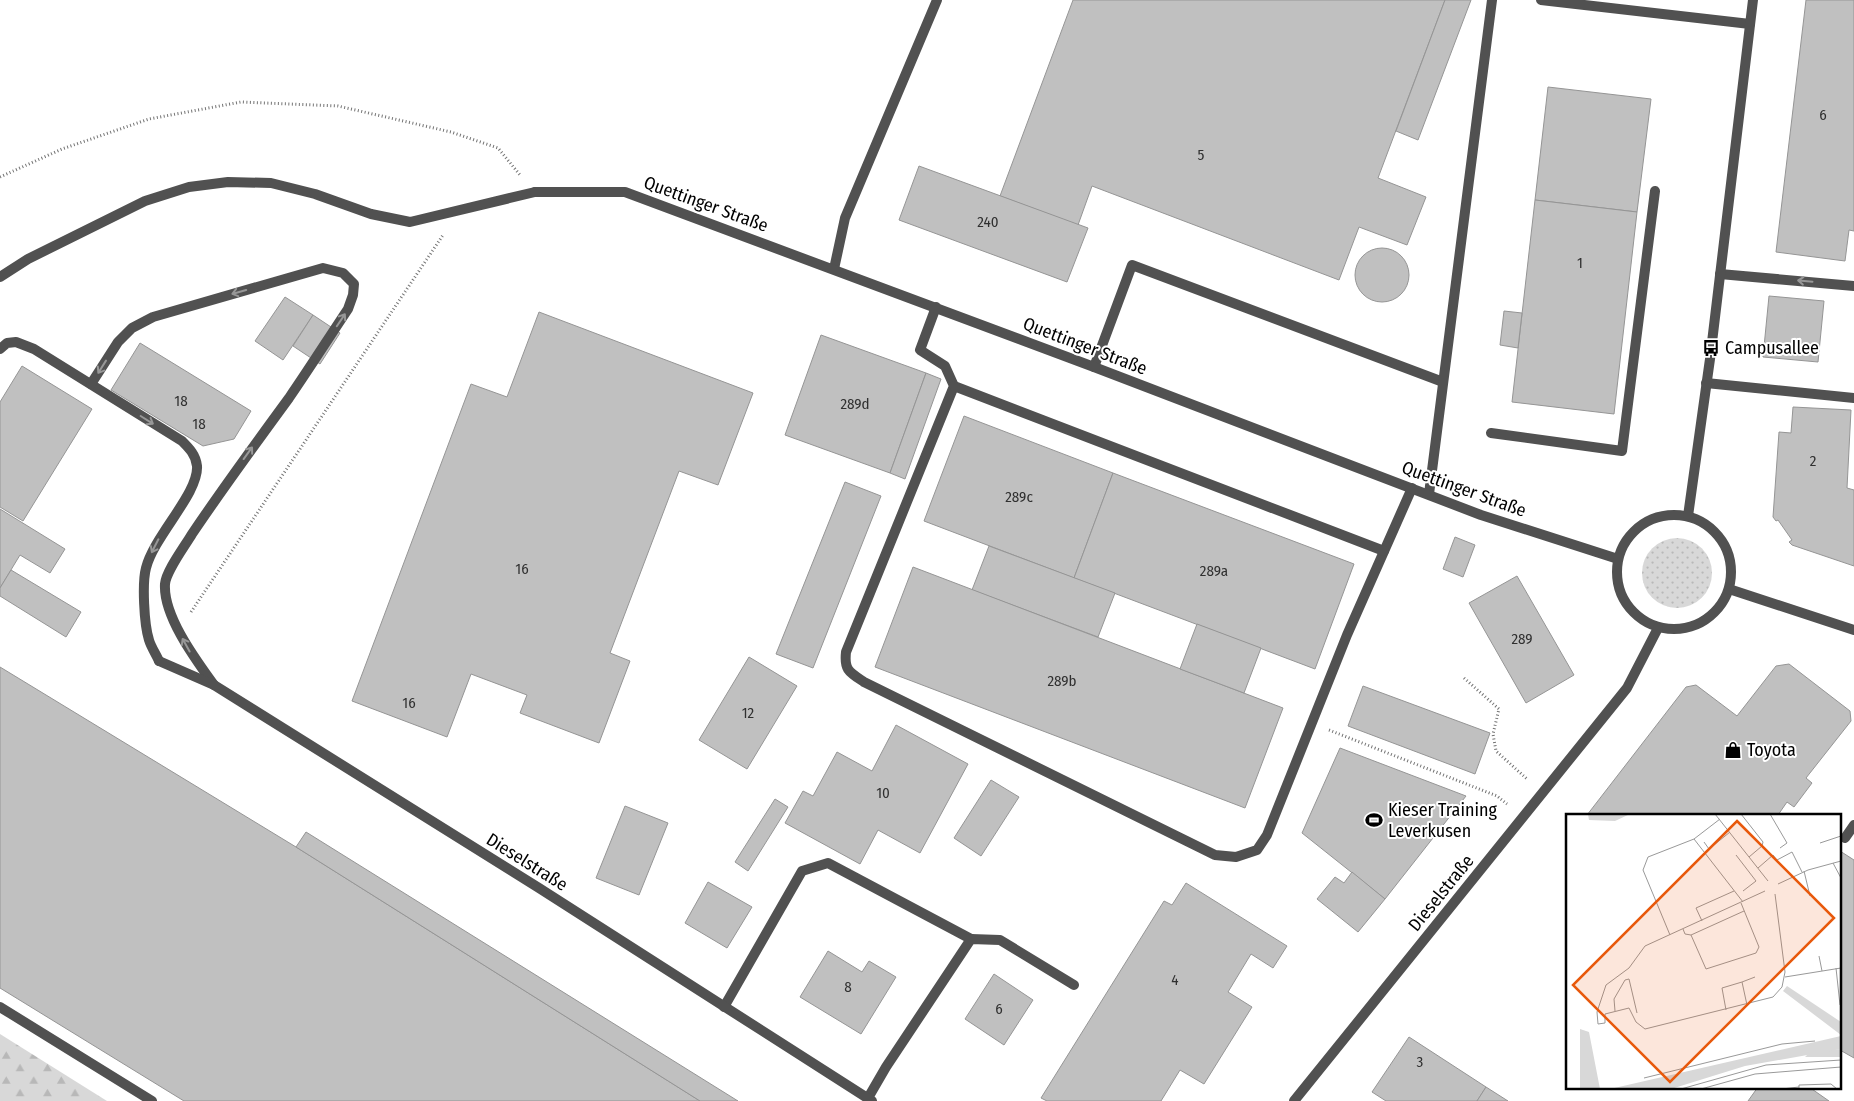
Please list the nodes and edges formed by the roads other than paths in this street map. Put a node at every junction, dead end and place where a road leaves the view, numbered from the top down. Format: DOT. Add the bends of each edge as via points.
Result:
graph roads {
  1 [pos="937,0"];
  2 [pos="1492,0"];
  3 [pos="1541,0"];
  4 [pos="1753,0"];
  5 [pos="1750,24"];
  6 [pos="1655,191"];
  7 [pos="834,270"];
  8 [pos="1720,274"];
  9 [pos="0,277"];
  10 [pos="1854,286"];
  11 [pos="936,307"];
  12 [pos="0,349"];
  13 [pos="1094,367"];
  14 [pos="1443,382"];
  15 [pos="1706,383"];
  16 [pos="91,384"];
  17 [pos="954,386"];
  18 [pos="1854,398"];
  19 [pos="1491,433"];
  20 [pos="1412,488"];
  21 [pos="1429,494"];
  22 [pos="1688,516"];
  23 [pos="1384,551"];
  24 [pos="1618,559"];
  25 [pos="1729,589"];
  26 [pos="1658,628"];
  27 [pos="1854,630"];
  28 [pos="214,685"];
  29 [pos="1854,824"];
  30 [pos="1845,838"];
  31 [pos="971,938"];
  32 [pos="1074,985"];
  33 [pos="0,1007"];
  34 [pos="724,1007"];
  35 [pos="870,1100"];
  36 [pos="152,1101"];
  37 [pos="1294,1101"];
  1 -- 7 [label="street" via="846,218"];
  2 -- 14 [label="street"];
  3 -- 5 [label="street"];
  4 -- 5 [label="street"];
  5 -- 8 [label="street"];
  6 -- 19 [label="street" via="1622,451"];
  7 -- 9 [label="street, Quettinger Straße" via="625,192 535,192 410,222 371,214 315,194 271,183 228,182 190,187 144,201 28,259"];
  7 -- 11 [label="street, Quettinger Straße"];
  10 -- 8 [label="street, one-way"];
  8 -- 15 [label="street"];
  11 -- 13 [label="street, Quettinger Straße"];
  11 -- 17 [label="street" via="920,350 945,366"];
  12 -- 16 [label="street" via="7,342 16,342 34,349"];
  13 -- 14 [label="street" via="1132,265"];
  13 -- 20 [label="street, Quettinger Straße"];
  14 -- 21 [label="street"];
  15 -- 18 [label="street"];
  15 -- 22 [label="street"];
  16 -- 28 [label="street, Dieselstraße, one-way" via="182,441 194,455 197,466 192,489 153,548 145,569 145,616 149,640 158,661"];
  28 -- 16 [label="street, one-way" via="177,628 167,602 165,582 176,559 220,493 348,309 354,284 343,273 323,268 153,317 132,328 118,342"];
  17 -- 23 [label="street"];
  17 -- 23 [label="street" via="846,652 845,664 851,673 881,691 1215,855 1236,857 1257,850 1267,835"];
  20 -- 21 [label="street, Quettinger Straße"];
  20 -- 23 [label="street"];
  21 -- 24 [label="street, Quettinger Straße" via="1481,515"];
  22 -- 24 [label="street" via="1652,519 1625,543"];
  22 -- 25 [label="street" via="1706,524 1720,537 1729,554 1732,573"];
  24 -- 26 [label="street" via="1617,577 1621,593 1642,620"];
  25 -- 26 [label="street" via="1722,605 1701,624 1679,629"];
  25 -- 27 [label="street"];
  26 -- 37 [label="street, Dieselstraße" via="1627,688"];
  28 -- 34 [label="street, Dieselstraße"];
  29 -- 30 [label="street"];
  31 -- 32 [label="street" via="1000,940"];
  31 -- 34 [label="street" via="828,863 802,871"];
  31 -- 35 [label="street" via="886,1066"];
  33 -- 36 [label="street"];
  34 -- 35 [label="street, Dieselstraße"];
}
